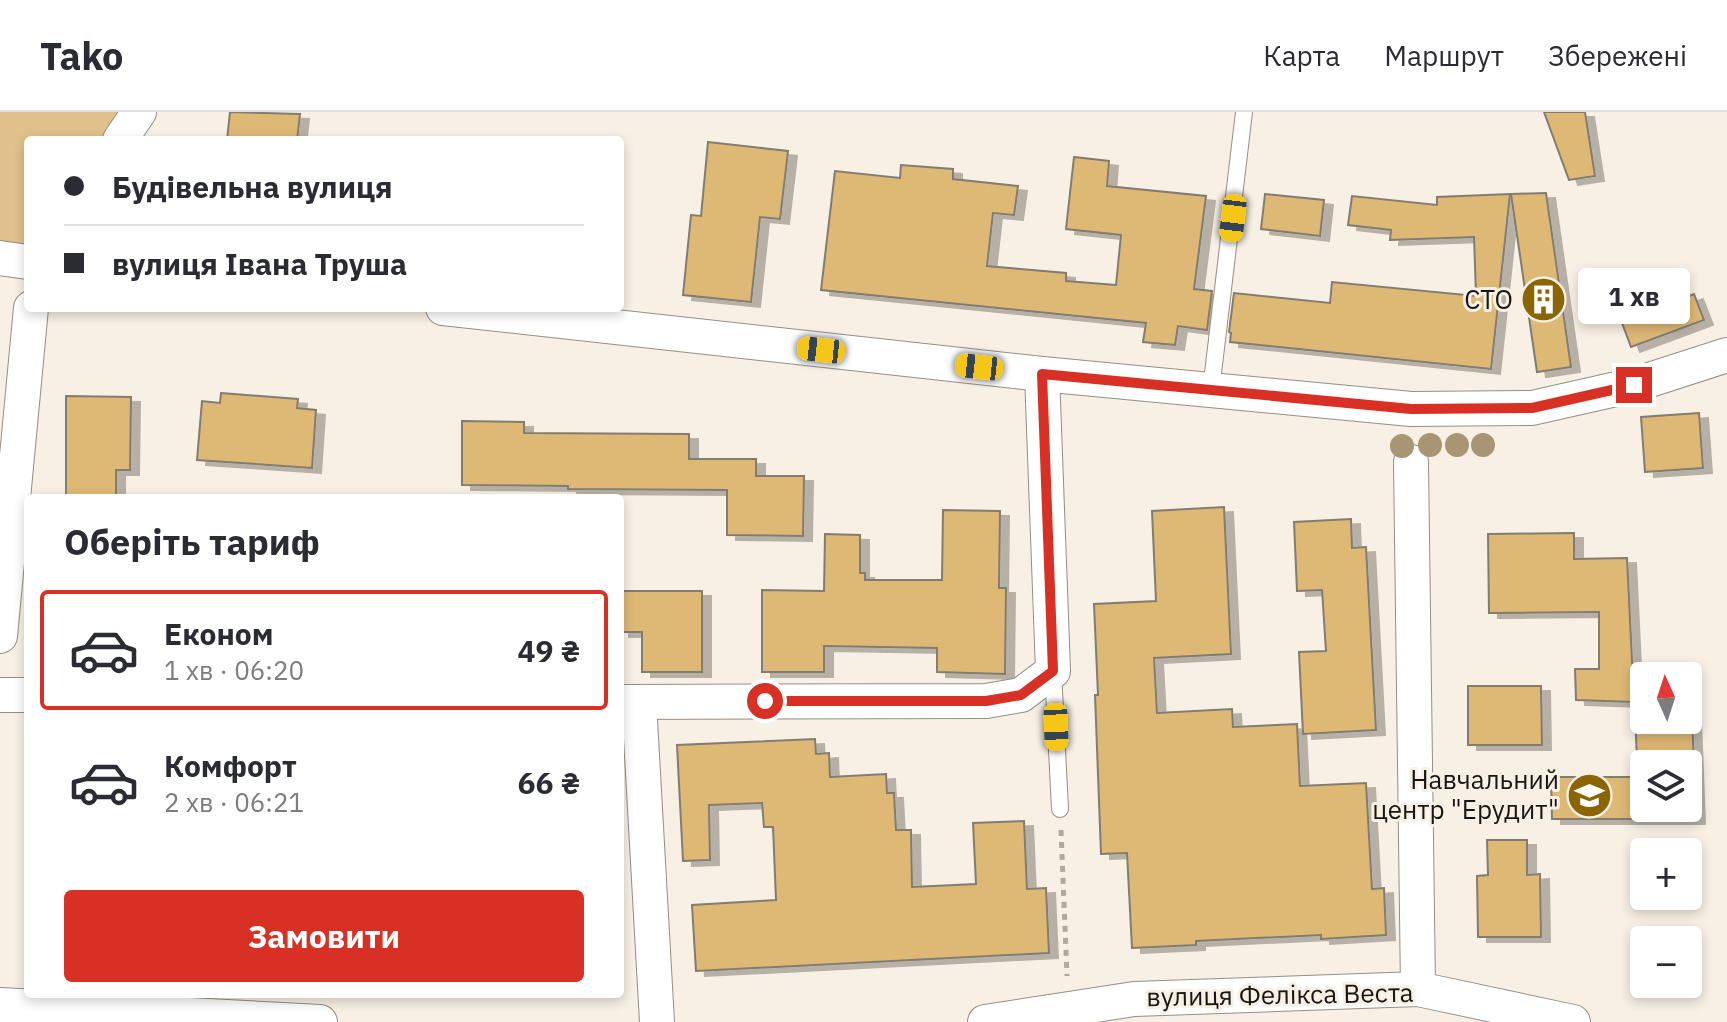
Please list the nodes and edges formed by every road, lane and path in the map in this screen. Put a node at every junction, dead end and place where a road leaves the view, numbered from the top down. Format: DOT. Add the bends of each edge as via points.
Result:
graph roads {
  1 [pos="139,112"];
  2 [pos="1244,112"];
  3 [pos="123,136"];
  4 [pos="0,258"];
  5 [pos="24,261"];
  6 [pos="31,312"];
  7 [pos="479,312"];
  8 [pos="1727,355"];
  9 [pos="1042,374"];
  10 [pos="1211,390"];
  11 [pos="1411,462"];
  12 [pos="0,636"];
  13 [pos="1053,671"];
  14 [pos="0,695"];
  15 [pos="24,695"];
  16 [pos="630,702"];
  17 [pos="1060,809"];
  18 [pos="1418,989"];
  19 [pos="0,1005"];
  20 [pos="1068,1009"];
  21 [pos="320,1022"];
  22 [pos="657,1022"];
  23 [pos="985,1022"];
  24 [pos="1573,1022"];
  1 -- 3 [label="street"];
  2 -- 10 [label="lane"];
  4 -- 5 [label="street"];
  6 -- 12 [label="street"];
  7 -- 9 [label="street"];
  8 -- 10 [label="street" via="1634,385 1532,408 1411,409"];
  9 -- 10 [label="street"];
  9 -- 13 [label="street"];
  11 -- 18 [label="street"];
  13 -- 16 [label="street" via="1021,695 986,701"];
  13 -- 17 [label="lane"];
  14 -- 15 [label="street"];
  16 -- 22 [label="street"];
  17 -- 20 [label="path"];
  18 -- 20 [label="street, вулиця Фелікса Веста" via="1134,999"];
  18 -- 24 [label="street, вулиця Фелікса Веста"];
  19 -- 21 [label="street"];
  20 -- 23 [label="street, вулиця Фелікса Веста"];
}
